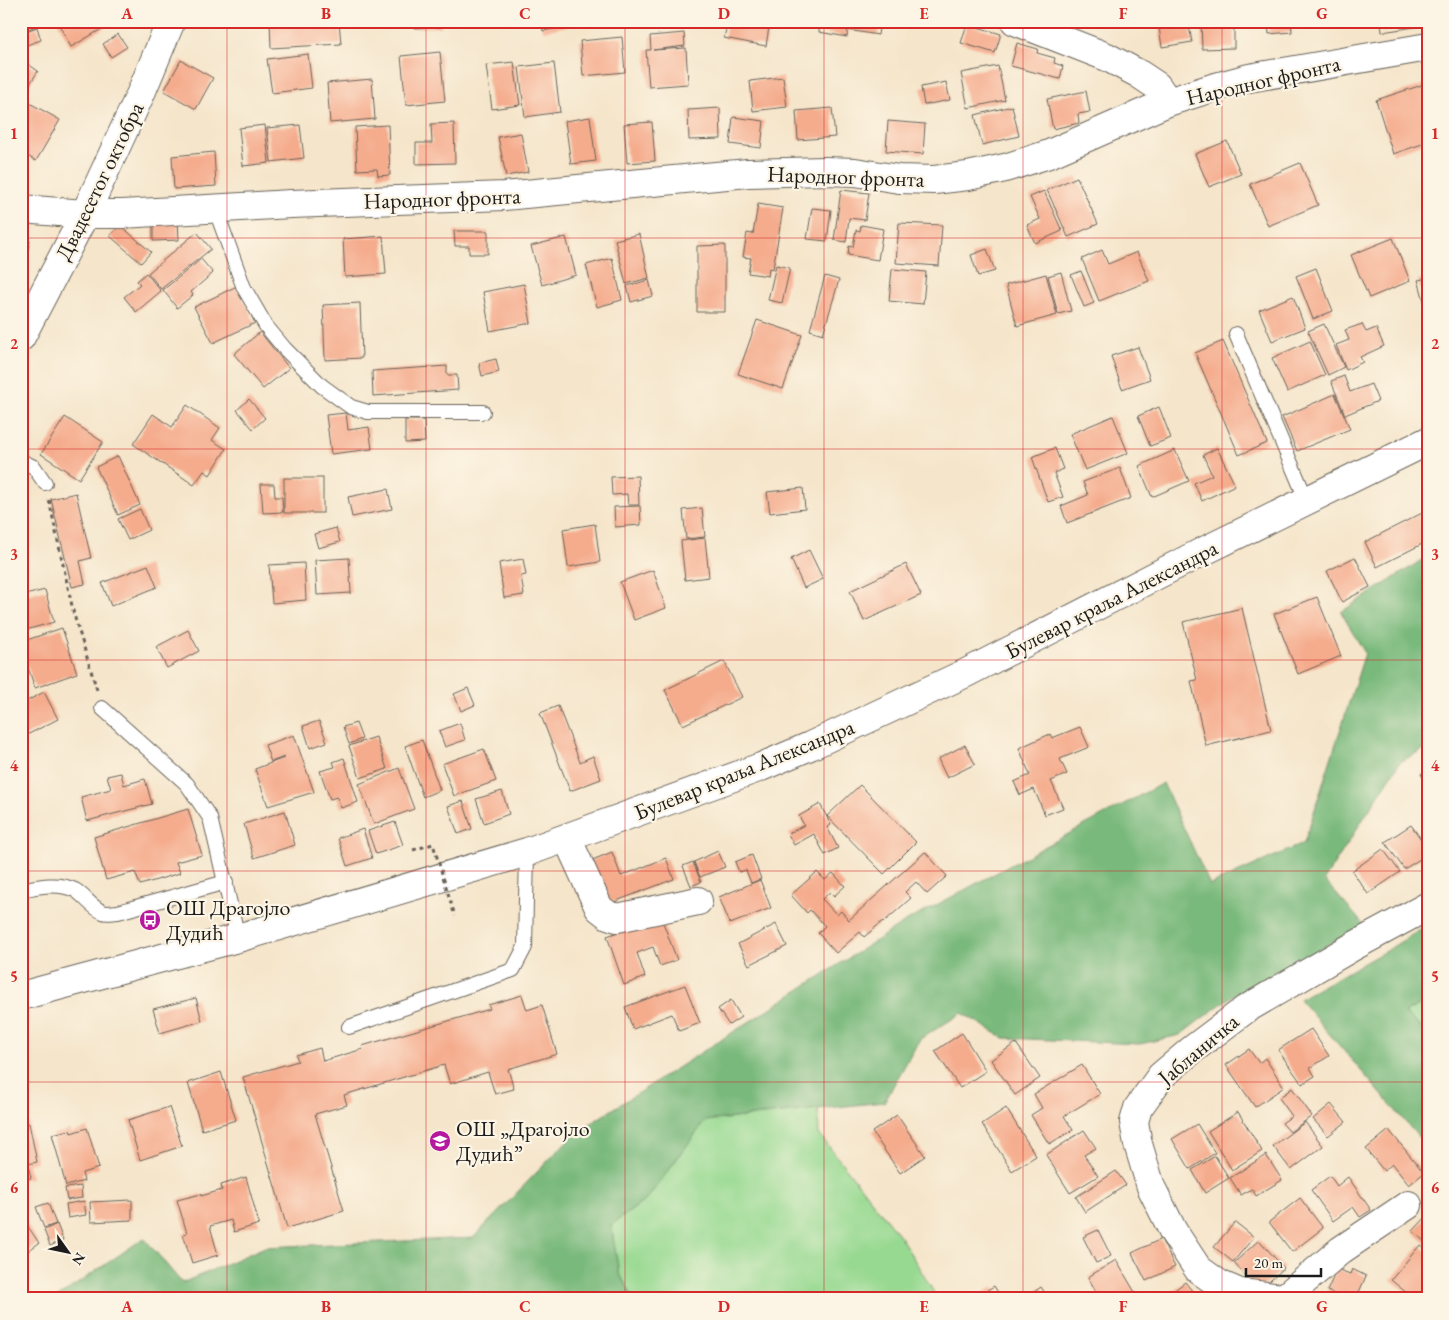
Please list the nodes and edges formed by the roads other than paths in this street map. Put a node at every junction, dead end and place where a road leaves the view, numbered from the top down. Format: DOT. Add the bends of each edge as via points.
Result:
graph roads {
  1 [pos="172,21"];
  2 [pos="1015,21"];
  3 [pos="1428,47"];
  4 [pos="1168,102"];
  5 [pos="215,208"];
  6 [pos="21,209"];
  7 [pos="86,214"];
  8 [pos="1236,334"];
  9 [pos="21,337"];
  10 [pos="483,412"];
  11 [pos="1428,441"];
  12 [pos="21,460"];
  13 [pos="45,483"];
  14 [pos="1307,501"];
  15 [pos="102,708"];
  16 [pos="567,838"];
  17 [pos="527,852"];
  18 [pos="226,882"];
  19 [pos="21,890"];
  20 [pos="698,901"];
  21 [pos="1428,906"];
  22 [pos="238,938"];
  23 [pos="21,996"];
  24 [pos="349,1027"];
  25 [pos="1408,1205"];
  26 [pos="1288,1298"];
  1 -- 7 [label="street, Двадесетог октобра"];
  2 -- 4 [label="street" via="1107,56 1157,86"];
  3 -- 4 [label="street, Народног фронта" via="1248,78"];
  4 -- 5 [label="street, Народног фронта" via="1049,154 1005,168 934,180 855,172 788,171 504,196"];
  5 -- 7 [label="street, Народног фронта"];
  5 -- 10 [label="lane" via="244,288 266,326 322,386 351,408 368,412"];
  6 -- 7 [label="street, Народног фронта"];
  7 -- 9 [label="street, Двадесетог октобра"];
  8 -- 14 [label="lane"];
  11 -- 14 [label="street, Булевар краља Александра"];
  12 -- 13 [label="lane" via="34,467"];
  14 -- 16 [label="street, Булевар краља Александра" via="974,669 810,746 722,782"];
  15 -- 18 [label="lane" via="187,784 210,818"];
  16 -- 17 [label="street, Булевар краља Александра"];
  16 -- 20 [label="street" via="599,908 608,915 617,918"];
  17 -- 22 [label="street, Булевар краља Александра"];
  17 -- 24 [label="lane" via="525,947 513,970"];
  18 -- 19 [label="lane" via="108,913 97,909 74,890 59,886"];
  18 -- 22 [label="lane"];
  21 -- 26 [label="street, Јабланичка" via="1246,1009 1161,1076 1138,1108 1134,1122 1151,1187 1198,1269 1219,1284 1240,1293"];
  22 -- 23 [label="street, Булевар краља Александра"];
  25 -- 26 [label="street" via="1341,1250"];
}
